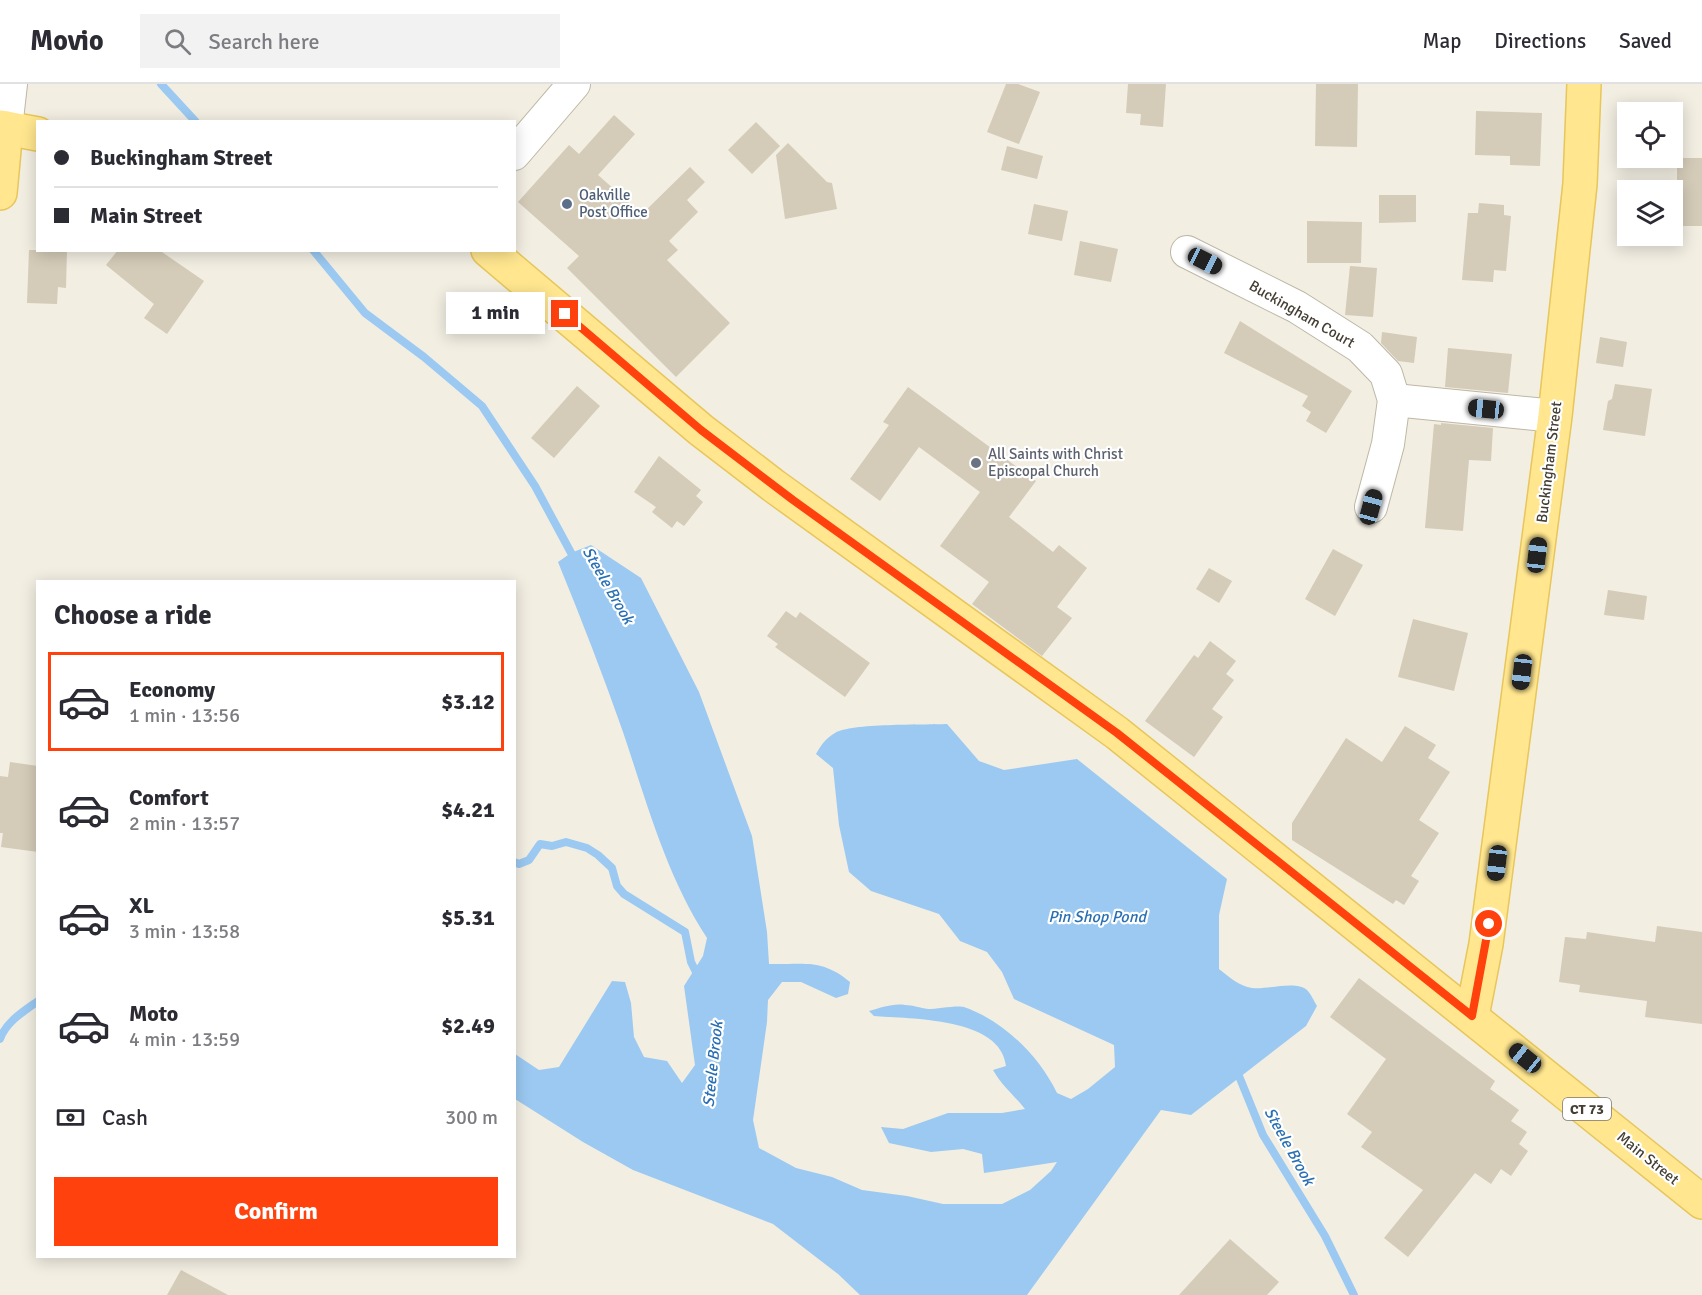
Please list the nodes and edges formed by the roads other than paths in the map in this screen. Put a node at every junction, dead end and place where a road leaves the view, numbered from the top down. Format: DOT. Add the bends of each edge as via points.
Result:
graph roads {
  1 [pos="11,84"];
  2 [pos="574,84"];
  3 [pos="1584,84"];
  4 [pos="15,129"];
  5 [pos="516,152"];
  6 [pos="0,193"];
  7 [pos="490,252"];
  8 [pos="1186,252"];
  9 [pos="1394,400"];
  10 [pos="1556,416"];
  11 [pos="1371,507"];
  12 [pos="1472,1016"];
  13 [pos="1702,1202"];
  1 -- 4 [label="street"];
  2 -- 5 [label="street"];
  3 -- 10 [label="main road, Buckingham Street" via="1580,184"];
  4 -- 6 [label="main road"];
  7 -- 12 [label="main road, Main Street / CT 73" via="701,430 1117,733"];
  8 -- 9 [label="street, Buckingham Court" via="1297,307 1360,347 1386,374"];
  9 -- 10 [label="street"];
  9 -- 11 [label="street, Buckingham Court" via="1388,444"];
  10 -- 12 [label="main road, Buckingham Street" via="1486,944"];
  12 -- 13 [label="main road, Main Street / CT 73"];
}
